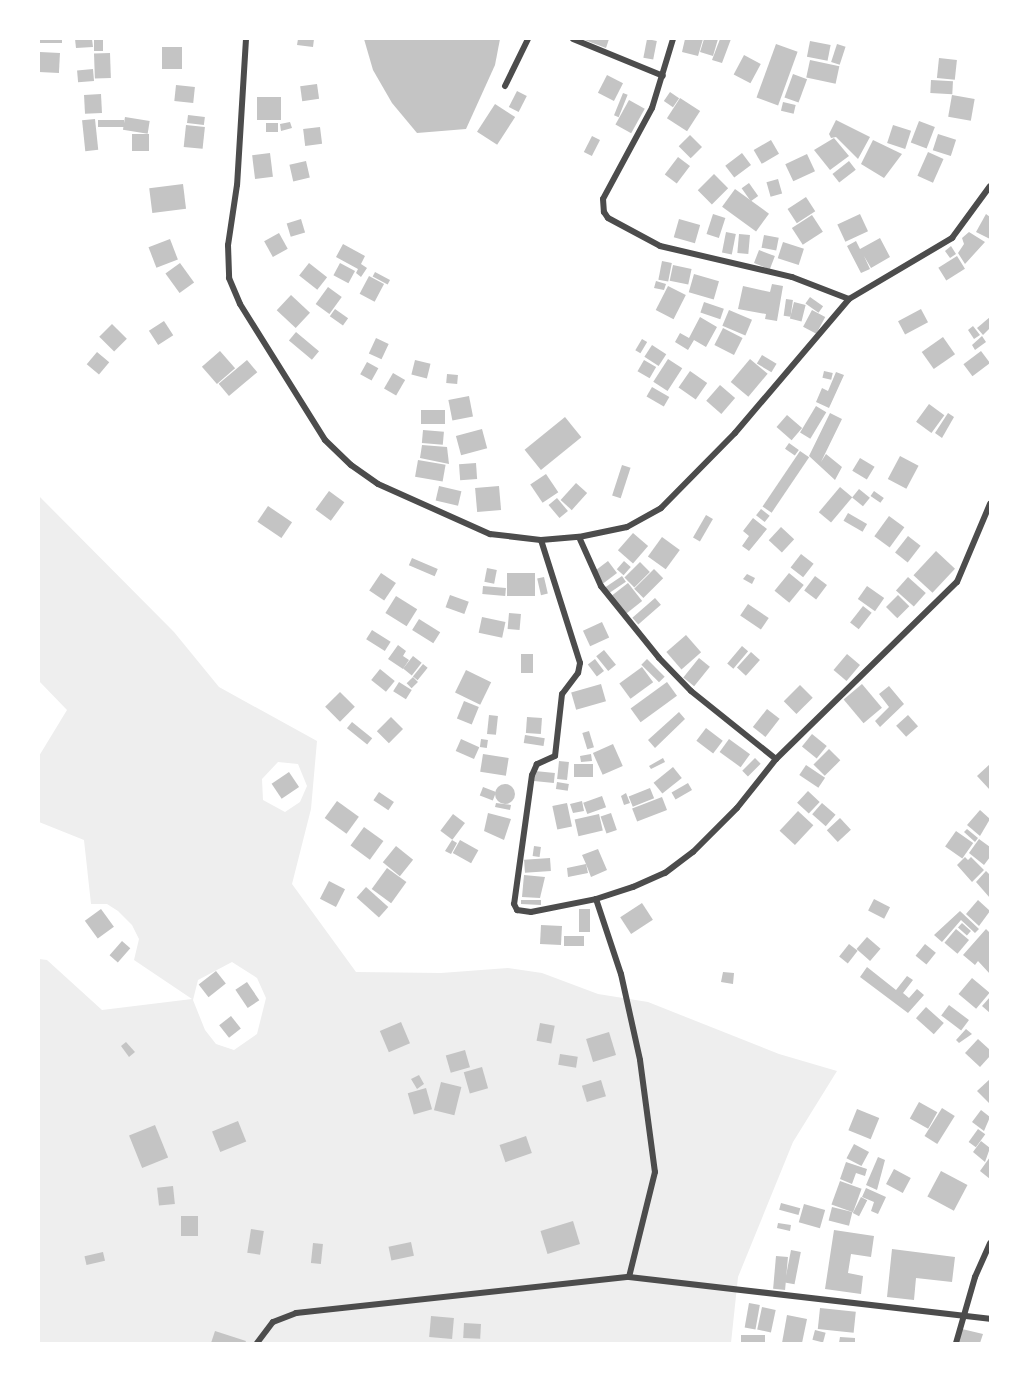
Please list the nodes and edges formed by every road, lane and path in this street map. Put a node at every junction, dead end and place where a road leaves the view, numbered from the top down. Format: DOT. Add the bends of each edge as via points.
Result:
graph roads {
  1 [pos="246,39"];
  2 [pos="528,39"];
  3 [pos="573,39"];
  4 [pos="673,39"];
  5 [pos="663,75"];
  6 [pos="505,86"];
  7 [pos="990,186"];
  8 [pos="849,299"];
  9 [pos="990,504"];
  10 [pos="579,537"];
  11 [pos="541,540"];
  12 [pos="776,759"];
  13 [pos="596,900"];
  14 [pos="990,1243"];
  15 [pos="629,1277"];
  16 [pos="963,1316"];
  17 [pos="990,1319"];
  18 [pos="257,1343"];
  19 [pos="956,1343"];
  1 -- 11 [label="street" via="243,119 227,265 253,328 325,440 365,477 490,534"];
  2 -- 6 [label="street"];
  3 -- 5 [label="street"];
  4 -- 5 [label="street"];
  5 -- 8 [label="street" via="639,138 603,199 608,218 660,246 792,277"];
  7 -- 8 [label="street" via="952,238"];
  8 -- 10 [label="street" via="735,433 661,508 627,527"];
  9 -- 12 [label="street" via="957,582"];
  10 -- 11 [label="street"];
  10 -- 12 [label="street" via="601,586 659,658 691,691"];
  11 -- 13 [label="street" via="580,663 578,673 562,694 555,756 537,764 532,775 514,904 517,910 531,912"];
  12 -- 13 [label="street" via="737,808 679,863 638,885"];
  13 -- 15 [label="street" via="621,974 640,1060 655,1172"];
  14 -- 16 [label="street"];
  15 -- 16 [label="street"];
  15 -- 18 [label="street" via="296,1313 273,1322"];
  16 -- 17 [label="street"];
  16 -- 19 [label="street"];
}
